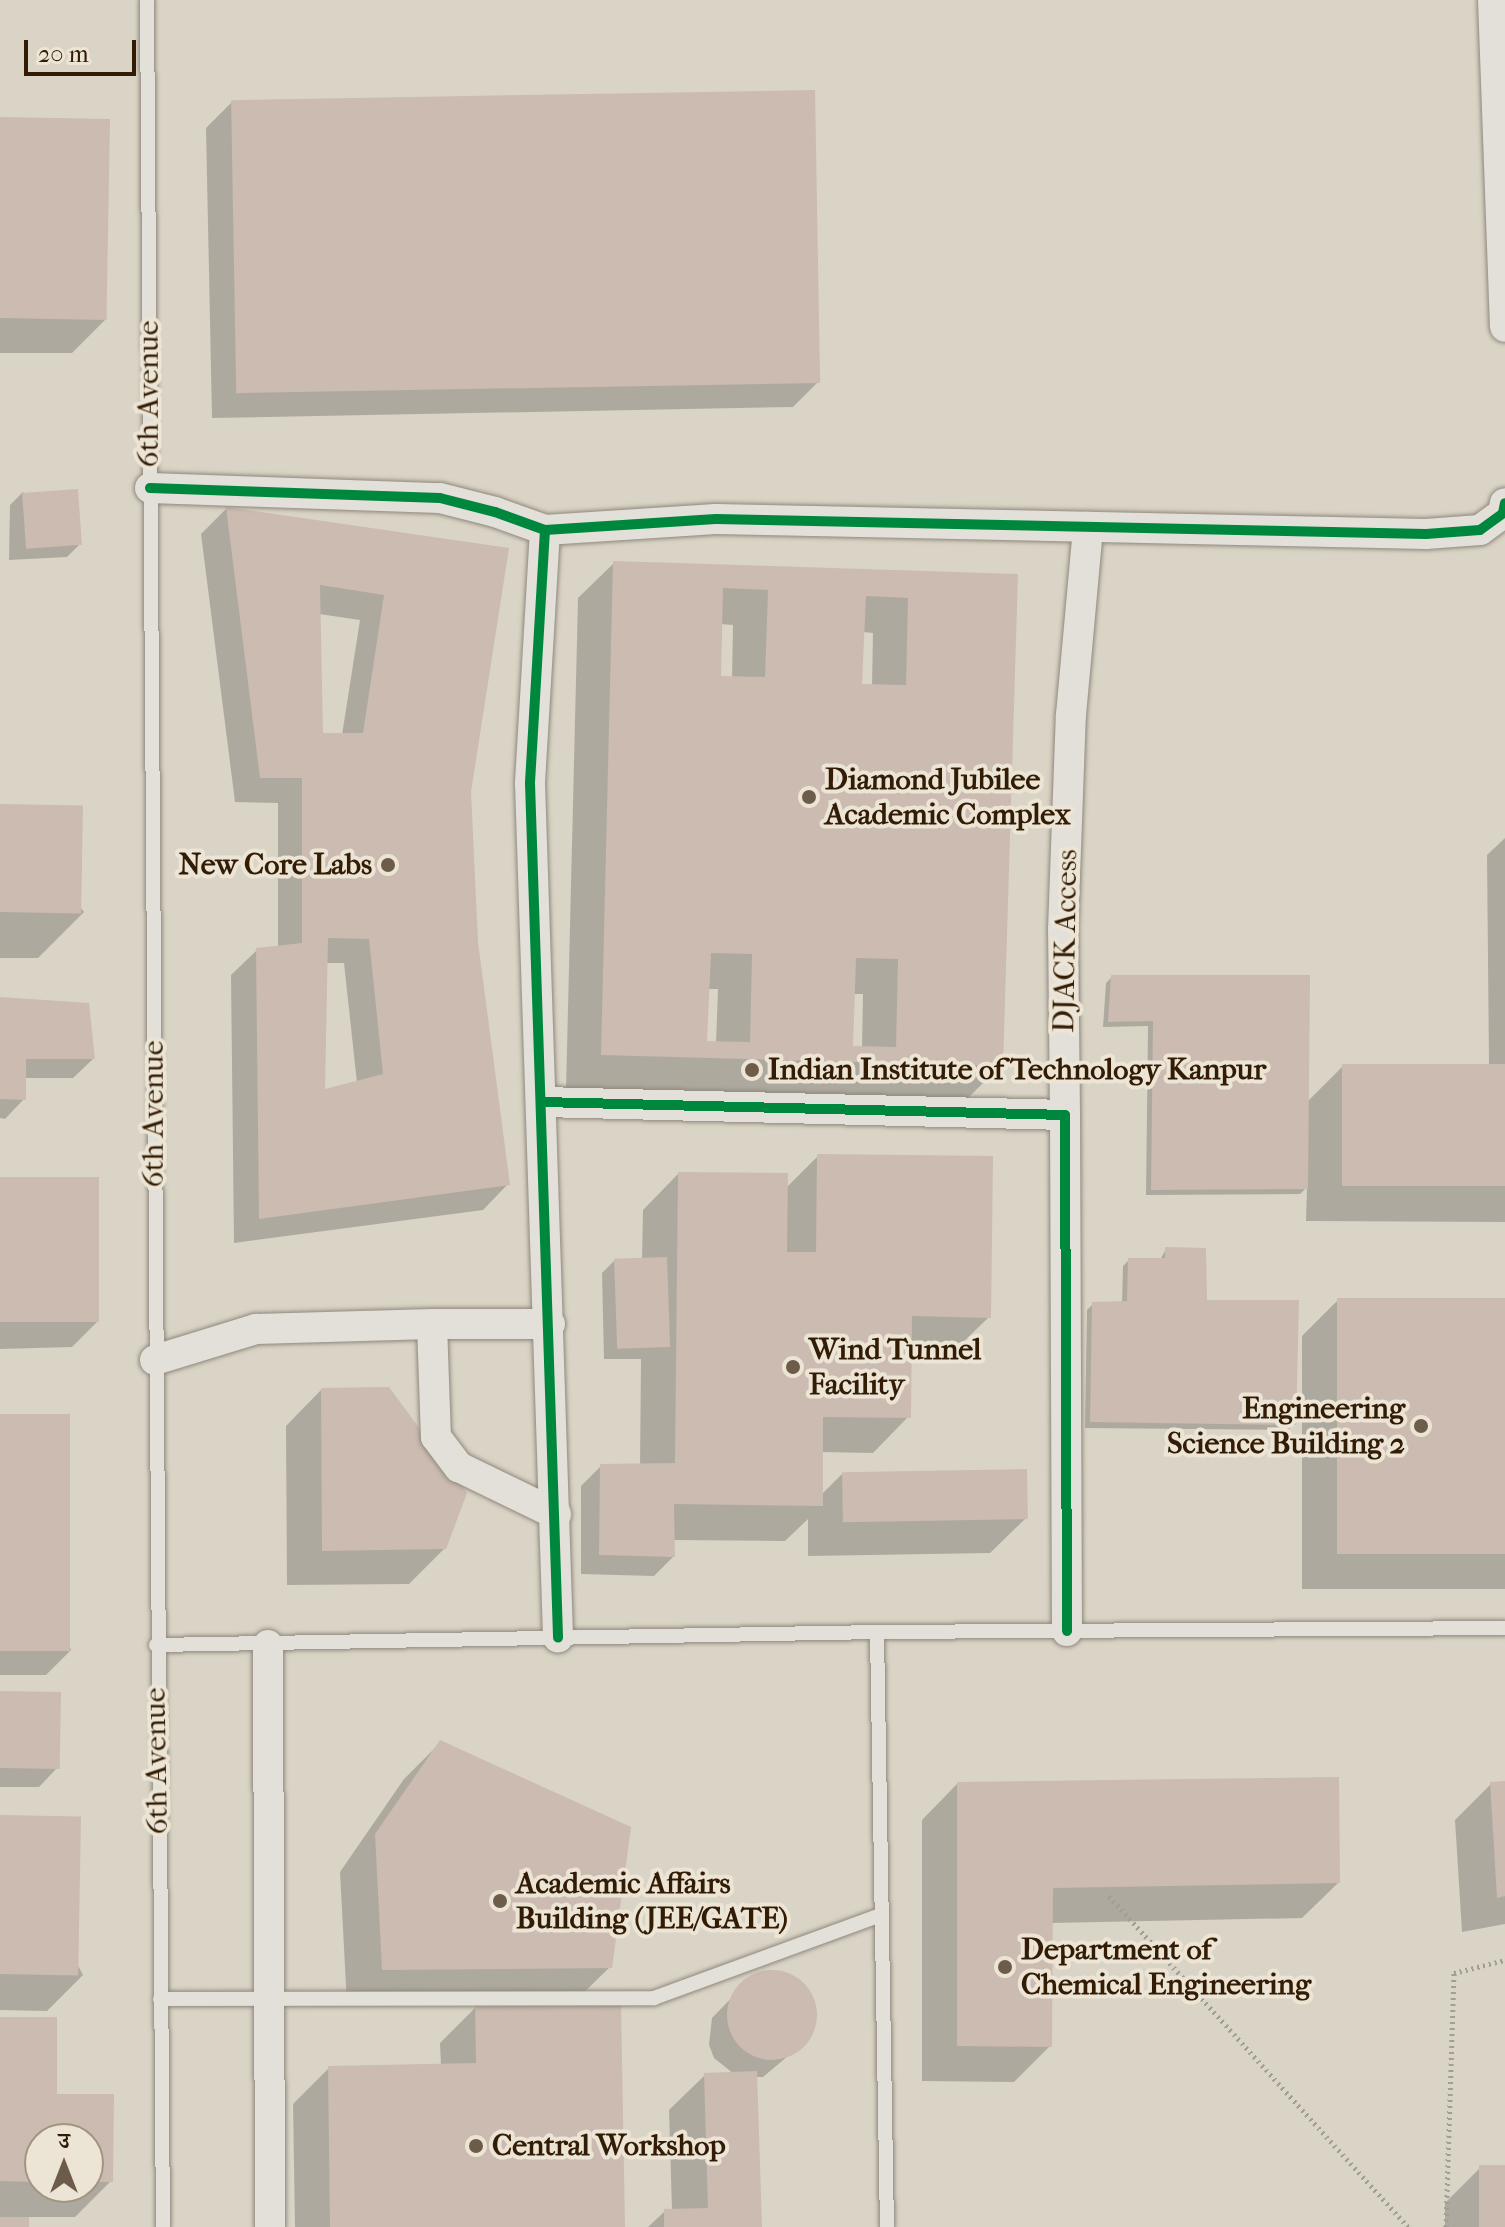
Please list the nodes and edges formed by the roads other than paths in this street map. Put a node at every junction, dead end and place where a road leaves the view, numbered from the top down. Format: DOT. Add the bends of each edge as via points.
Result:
graph roads {
  1 [pos="147,0"];
  2 [pos="1493,0"];
  3 [pos="1505,327"];
  4 [pos="150,488"];
  5 [pos="1505,503"];
  6 [pos="1088,527"];
  7 [pos="545,530"];
  8 [pos="542,1102"];
  9 [pos="1065,1115"];
  10 [pos="432,1324"];
  11 [pos="550,1324"];
  12 [pos="155,1360"];
  13 [pos="556,1514"];
  14 [pos="1505,1628"];
  15 [pos="1067,1631"];
  16 [pos="877,1632"];
  17 [pos="558,1638"];
  18 [pos="156,1645"];
  19 [pos="268,1645"];
  20 [pos="881,1915"];
  21 [pos="160,1999"];
  22 [pos="269,1999"];
  23 [pos="163,2227"];
  24 [pos="270,2227"];
  25 [pos="887,2227"];
  1 -- 4 [label="lane, 6th Avenue"];
  2 -- 3 [label="street"];
  4 -- 7 [label="street" via="440,498"];
  4 -- 12 [label="lane, 6th Avenue"];
  5 -- 6 [label="street" via="1503,513 1480,530 1426,534"];
  6 -- 7 [label="street" via="716,519"];
  6 -- 9 [label="street, DJACK Access" via="1071,715 1063,930"];
  7 -- 8 [label="street" via="530,783"];
  8 -- 9 [label="street"];
  8 -- 11 [label="street"];
  9 -- 15 [label="street, DJACK Access"];
  10 -- 11 [label="street"];
  10 -- 12 [label="street" via="256,1329"];
  10 -- 13 [label="street" via="436,1437 459,1467"];
  11 -- 13 [label="street"];
  12 -- 18 [label="lane, 6th Avenue"];
  13 -- 17 [label="street"];
  14 -- 15 [label="lane"];
  15 -- 16 [label="lane"];
  16 -- 17 [label="lane"];
  16 -- 20 [label="lane"];
  17 -- 19 [label="lane"];
  18 -- 19 [label="lane"];
  18 -- 21 [label="lane, 6th Avenue"];
  19 -- 22 [label="street"];
  20 -- 22 [label="lane" via="654,1998"];
  20 -- 25 [label="lane"];
  21 -- 22 [label="lane"];
  21 -- 23 [label="lane, 6th Avenue"];
  22 -- 24 [label="street"];
}
